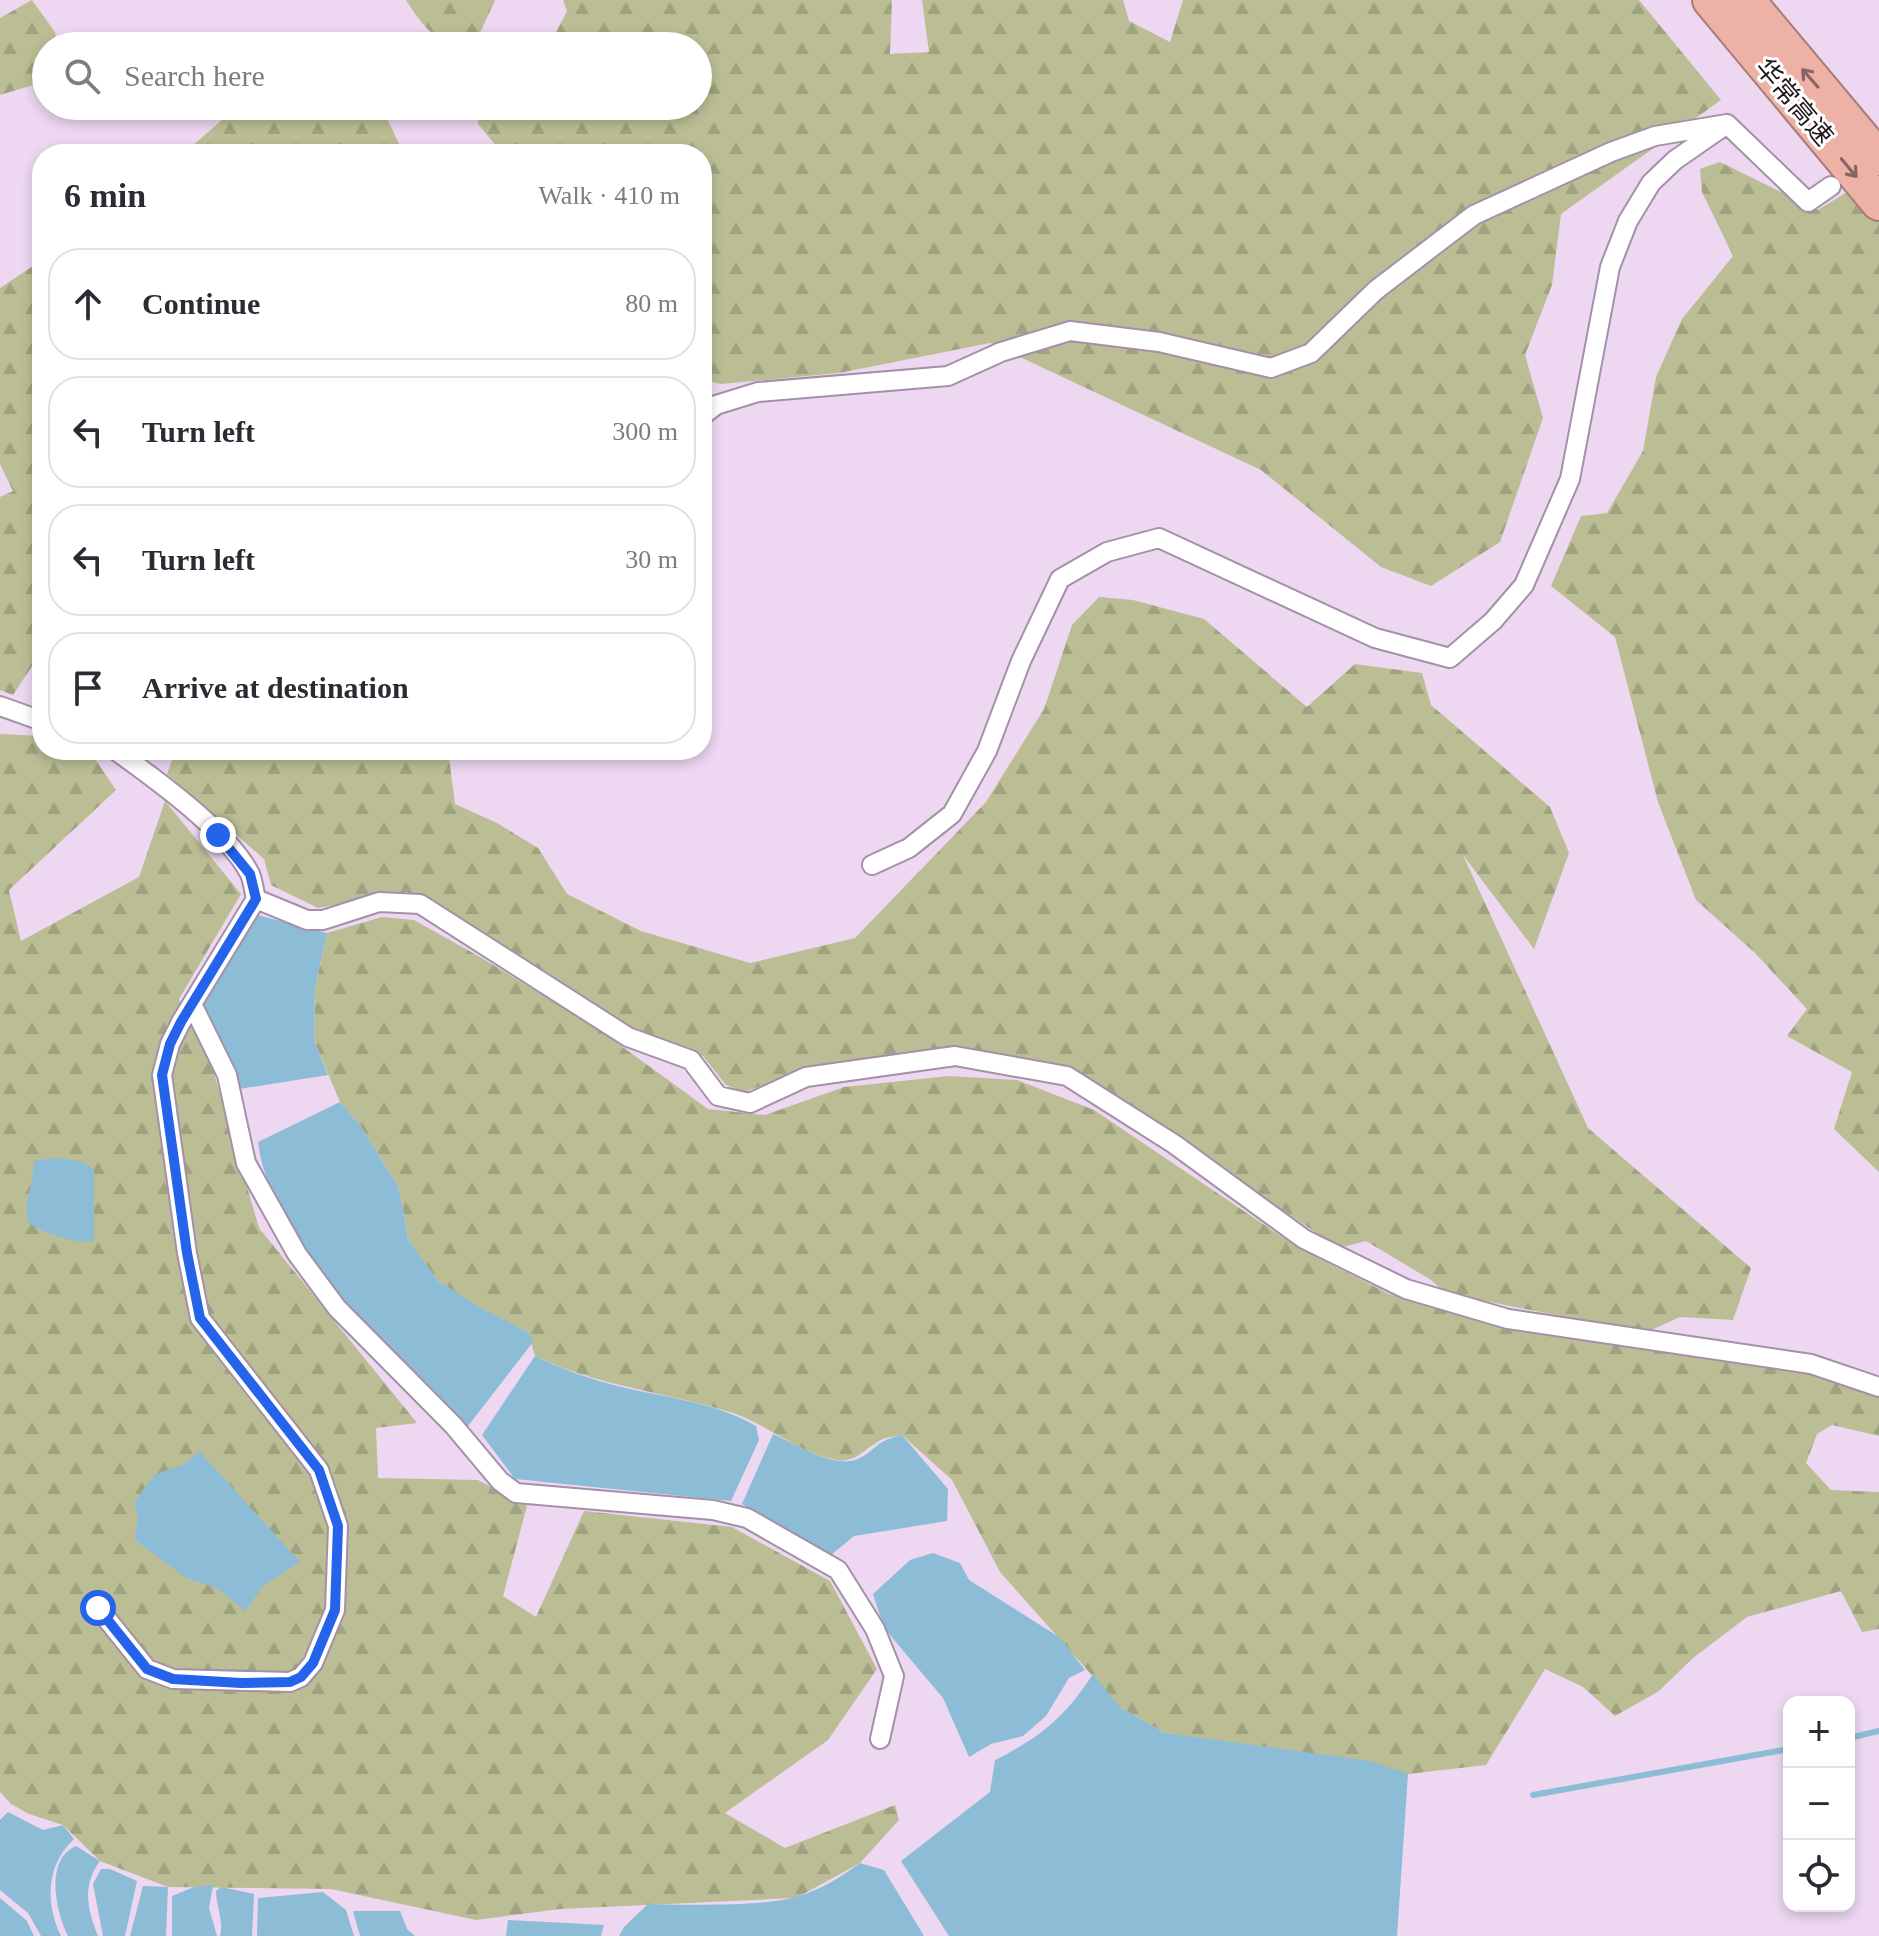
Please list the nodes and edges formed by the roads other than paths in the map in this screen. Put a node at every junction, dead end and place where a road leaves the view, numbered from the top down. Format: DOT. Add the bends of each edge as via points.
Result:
graph roads {
  1 [pos="1710,0"];
  2 [pos="1747,0"];
  3 [pos="1727,124"];
  4 [pos="1879,158"];
  5 [pos="1831,186"];
  6 [pos="1879,203"];
  7 [pos="712,408"];
  8 [pos="0,706"];
  9 [pos="32,717"];
  10 [pos="129,760"];
  11 [pos="872,865"];
  12 [pos="256,899"];
  13 [pos="192,1004"];
  14 [pos="1879,1387"];
  15 [pos="98,1608"];
  16 [pos="880,1739"];
  1 -- 6 [label="highway, 华常高速, one-way"];
  4 -- 2 [label="highway, 华常高速, one-way"];
  3 -- 5 [label="street" via="1808,202"];
  3 -- 7 [label="street" via="1655,136 1474,215 1376,290 1311,353 1271,368 1159,342 1070,331 1001,352 948,376 758,392"];
  3 -- 11 [label="street" via="1651,183 1628,221 1610,267 1570,479 1524,585 1482,631 1450,658 1375,638 1159,538 1107,552 1060,579 987,751 952,814 909,848"];
  8 -- 9 [label="street"];
  10 -- 12 [label="street" via="218,835 250,874"];
  12 -- 13 [label="street"];
  12 -- 14 [label="street" via="307,920 379,902 420,904 628,1037 691,1060 718,1096 750,1103 806,1077 955,1056 1067,1076 1174,1144 1304,1239 1406,1289 1508,1319 1811,1364"];
  13 -- 15 [label="street" via="170,1044 162,1075 200,1318 319,1470 338,1526 335,1610 313,1663 301,1677 241,1683 173,1679 147,1669"];
  13 -- 16 [label="street" via="227,1075 246,1163 297,1254 337,1308 516,1493 725,1512 747,1518 838,1570 875,1629 894,1676"];
}
